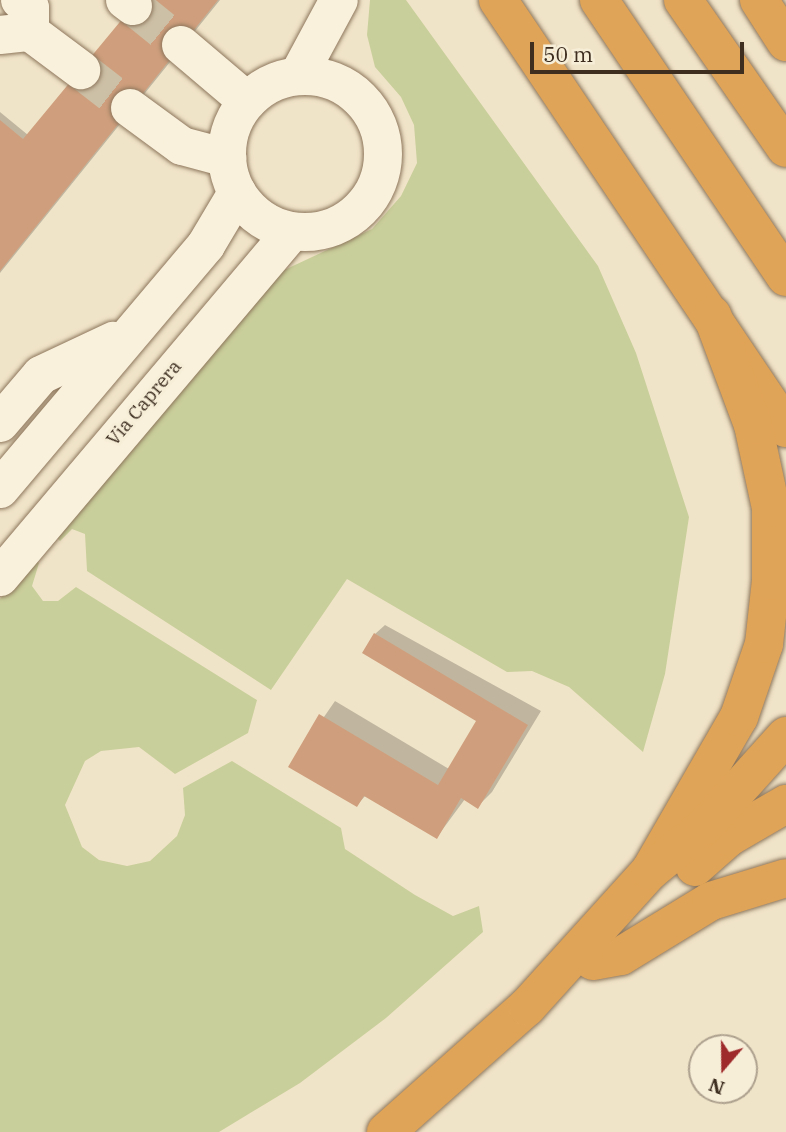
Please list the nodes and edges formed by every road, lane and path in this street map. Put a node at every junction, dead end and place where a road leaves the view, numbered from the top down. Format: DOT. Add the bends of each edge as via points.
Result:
graph roads {
  1 [pos="339,0"];
  2 [pos="345,0"];
  3 [pos="498,0"];
  4 [pos="599,0"];
  5 [pos="683,0"];
  6 [pos="760,0"];
  7 [pos="17,22"];
  8 [pos="786,42"];
  9 [pos="181,45"];
  10 [pos="81,70"];
  11 [pos="298,76"];
  12 [pos="344,86"];
  13 [pos="247,101"];
  14 [pos="130,108"];
  15 [pos="786,148"];
  16 [pos="232,175"];
  17 [pos="292,232"];
  18 [pos="786,277"];
  19 [pos="712,315"];
  20 [pos="124,335"];
  21 [pos="0,424"];
  22 [pos="786,428"];
  23 [pos="0,489"];
  24 [pos="0,578"];
  25 [pos="786,736"];
  26 [pos="786,804"];
  27 [pos="650,871"];
  28 [pos="786,878"];
  29 [pos="593,961"];
  30 [pos="527,1007"];
  31 [pos="386,1132"];
  1 -- 11 [label="street"];
  2 -- 12 [label="street"];
  3 -- 19 [label="highway"];
  4 -- 18 [label="highway"];
  5 -- 15 [label="highway"];
  6 -- 8 [label="highway"];
  7 -- 10 [label="street"];
  9 -- 13 [label="street"];
  11 -- 12 [label="street"];
  11 -- 13 [label="street" via="270,84"];
  12 -- 17 [label="street" via="377,122 383,169 375,192 340,225"];
  13 -- 16 [label="street" via="233,122"];
  14 -- 16 [label="street"];
  16 -- 17 [label="street" via="260,219"];
  16 -- 20 [label="street" via="206,245"];
  17 -- 24 [label="street, Via Caprera"];
  19 -- 22 [label="highway"];
  19 -- 27 [label="highway" via="753,425 771,508 769,606 764,644 739,717"];
  20 -- 21 [label="street" via="41,375"];
  20 -- 23 [label="street"];
  25 -- 27 [label="highway" via="705,825"];
  26 -- 29 [label="highway" via="729,837"];
  27 -- 30 [label="highway"];
  28 -- 29 [label="highway" via="710,901 621,956"];
  29 -- 30 [label="highway"];
  30 -- 31 [label="highway"];
}
